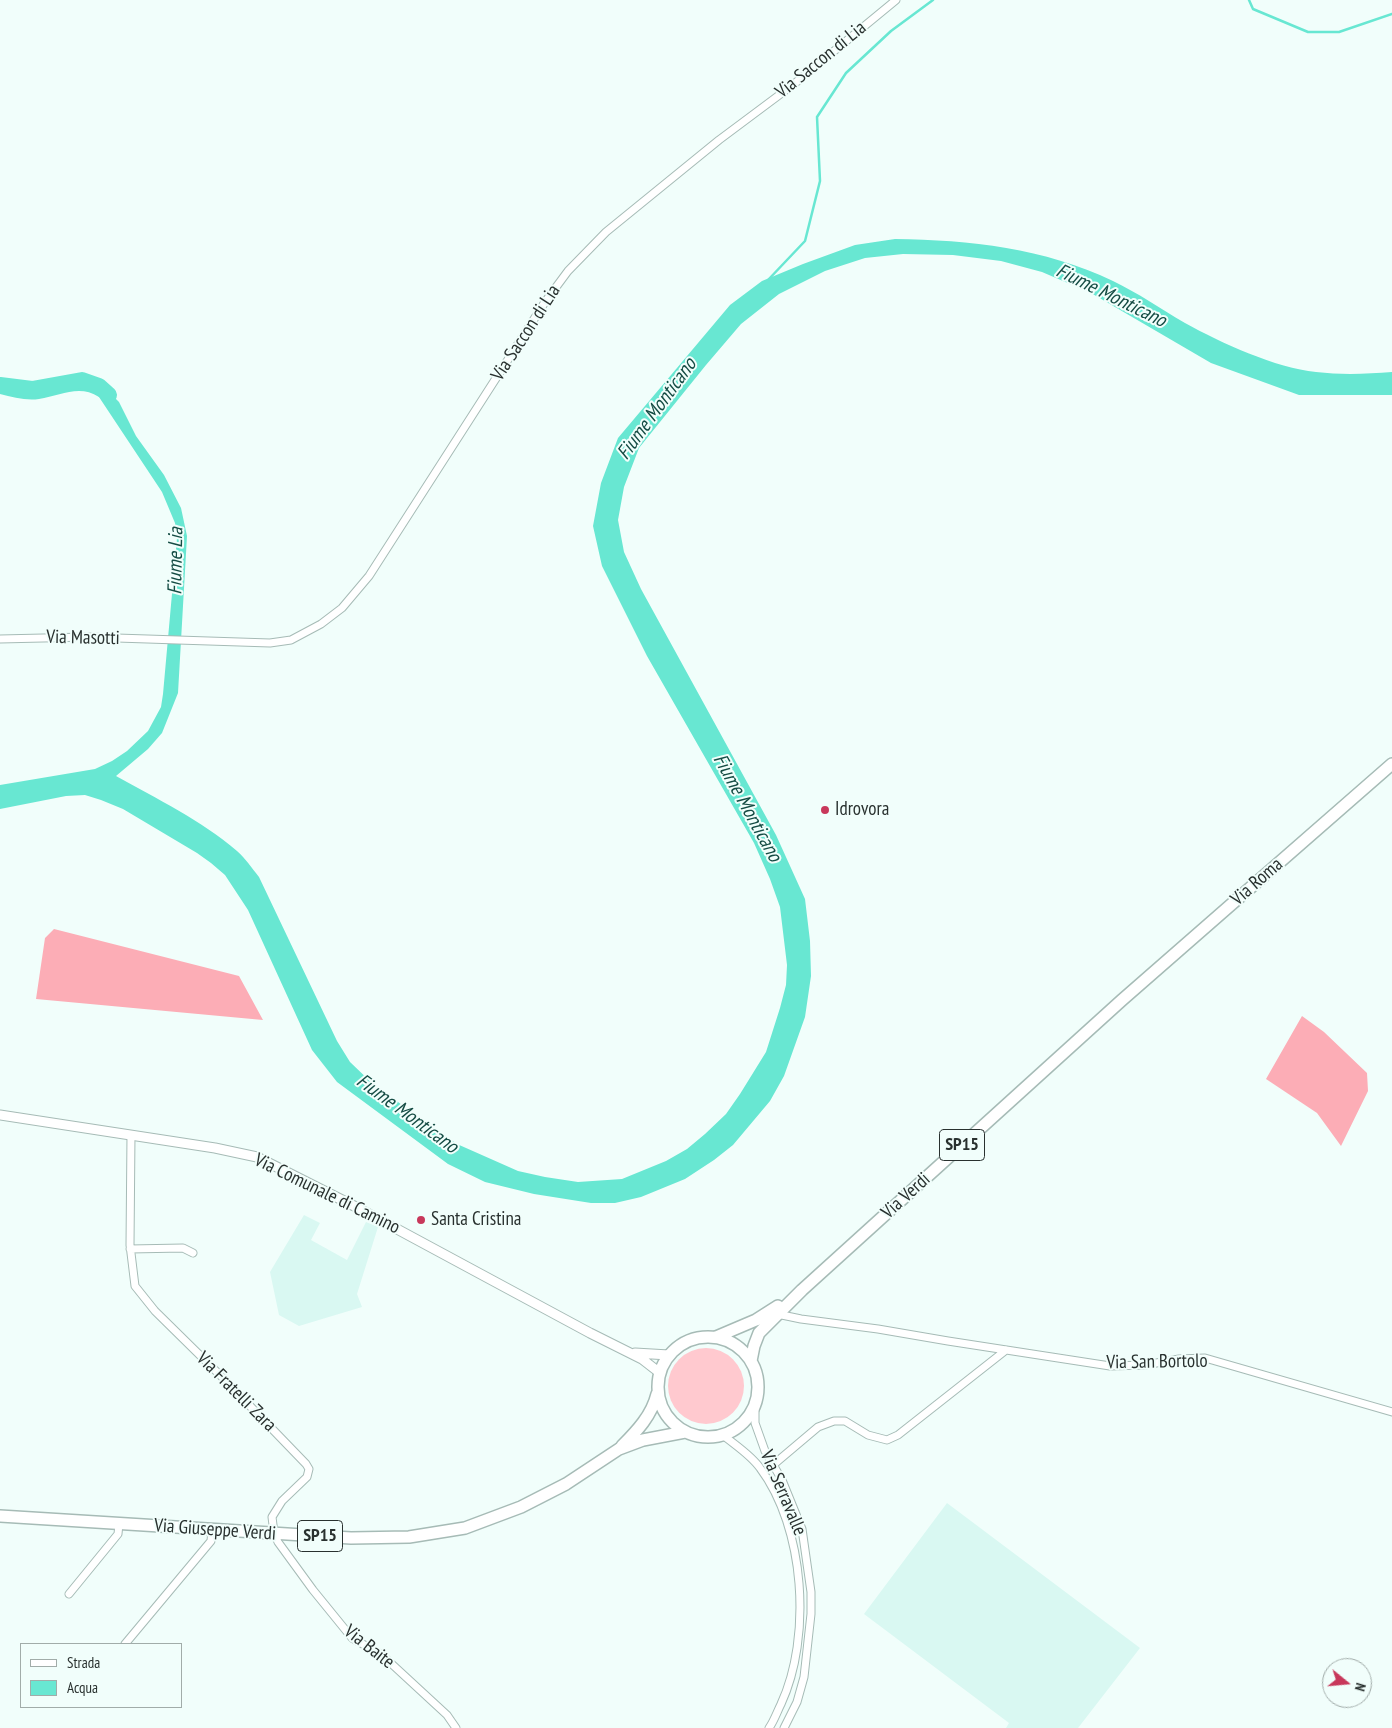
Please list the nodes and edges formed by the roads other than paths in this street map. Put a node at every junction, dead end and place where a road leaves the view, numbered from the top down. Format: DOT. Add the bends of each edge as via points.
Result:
graph roads {
  1 [pos="896,0"];
  2 [pos="0,639"];
  3 [pos="167,640"];
  4 [pos="1392,764"];
  5 [pos="1122,1000"];
  6 [pos="0,1115"];
  7 [pos="131,1135"];
  8 [pos="130,1249"];
  9 [pos="193,1253"];
  10 [pos="802,1290"];
  11 [pos="777,1314"];
  12 [pos="716,1337"];
  13 [pos="1006,1350"];
  14 [pos="628,1351"];
  15 [pos="669,1355"];
  16 [pos="751,1361"];
  17 [pos="660,1373"];
  18 [pos="658,1391"];
  19 [pos="755,1404"];
  20 [pos="1392,1412"];
  21 [pos="685,1432"];
  22 [pos="723,1435"];
  23 [pos="619,1449"];
  24 [pos="773,1465"];
  25 [pos="0,1516"];
  26 [pos="119,1524"];
  27 [pos="212,1530"];
  28 [pos="274,1534"];
  29 [pos="69,1594"];
  30 [pos="126,1643"];
  31 [pos="456,1728"];
  32 [pos="769,1728"];
  33 [pos="784,1728"];
  1 -- 3 [label="street, Via Saccon di Lia" via="794,84 656,190 606,232 568,271 378,565 342,608 322,624 291,640 270,643"];
  2 -- 3 [label="street, Via Masotti" via="86,637"];
  4 -- 5 [label="main road, Via Roma / SP15"];
  5 -- 10 [label="main road, Via Verdi / SP15"];
  6 -- 7 [label="street, Via Comunale di Camino"];
  7 -- 8 [label="street, Via Fratelli Zara"];
  7 -- 14 [label="street, Via Comunale di Camino" via="215,1148 269,1162"];
  8 -- 9 [label="street" via="183,1248"];
  8 -- 28 [label="street, Via Fratelli Zara" via="134,1286 309,1469 307,1477 282,1501 272,1518"];
  10 -- 11 [label="main road, SP15"];
  10 -- 12 [label="main road, SP15" via="756,1320"];
  11 -- 13 [label="street, Via San Bortolo"];
  11 -- 16 [label="main road, SP15" via="759,1334"];
  12 -- 15 [label="main road, SP15" via="690,1340"];
  12 -- 16 [label="main road" via="742,1350"];
  13 -- 20 [label="street, Via San Bortolo" via="1119,1366 1205,1358"];
  13 -- 24 [label="street" via="898,1435 887,1440 878,1439 845,1420 834,1421 818,1427"];
  14 -- 15 [label="street, Via Comunale di Camino"];
  14 -- 17 [label="street, Via Comunale di Camino"];
  15 -- 17 [label="main road, SP15"];
  16 -- 19 [label="main road" via="757,1375"];
  17 -- 18 [label="main road, SP15"];
  18 -- 21 [label="main road, SP15" via="662,1408 671,1422"];
  18 -- 23 [label="main road, SP15" via="649,1415"];
  19 -- 22 [label="main road" via="748,1418"];
  19 -- 24 [label="street, Via Serravalle" via="755,1423"];
  21 -- 22 [label="main road, SP15" via="704,1437"];
  21 -- 23 [label="main road, SP15" via="643,1440"];
  22 -- 32 [label="street, Via Serravalle" via="760,1467 781,1505 796,1556 800,1597 797,1648 791,1678"];
  23 -- 28 [label="main road, Via Giuseppe Verdi / SP15" via="521,1507 465,1528 409,1537"];
  24 -- 33 [label="street, Via Serravalle" via="802,1529 811,1592 804,1677 797,1702"];
  25 -- 26 [label="main road, Via Giuseppe Verdi / SP15"];
  26 -- 27 [label="main road, Via Giuseppe Verdi / SP15"];
  26 -- 29 [label="street" via="118,1534"];
  27 -- 28 [label="main road, Via Giuseppe Verdi / SP15"];
  27 -- 30 [label="street" via="211,1541"];
  28 -- 31 [label="street, Via Baite" via="348,1634 382,1655 448,1715"];
}
